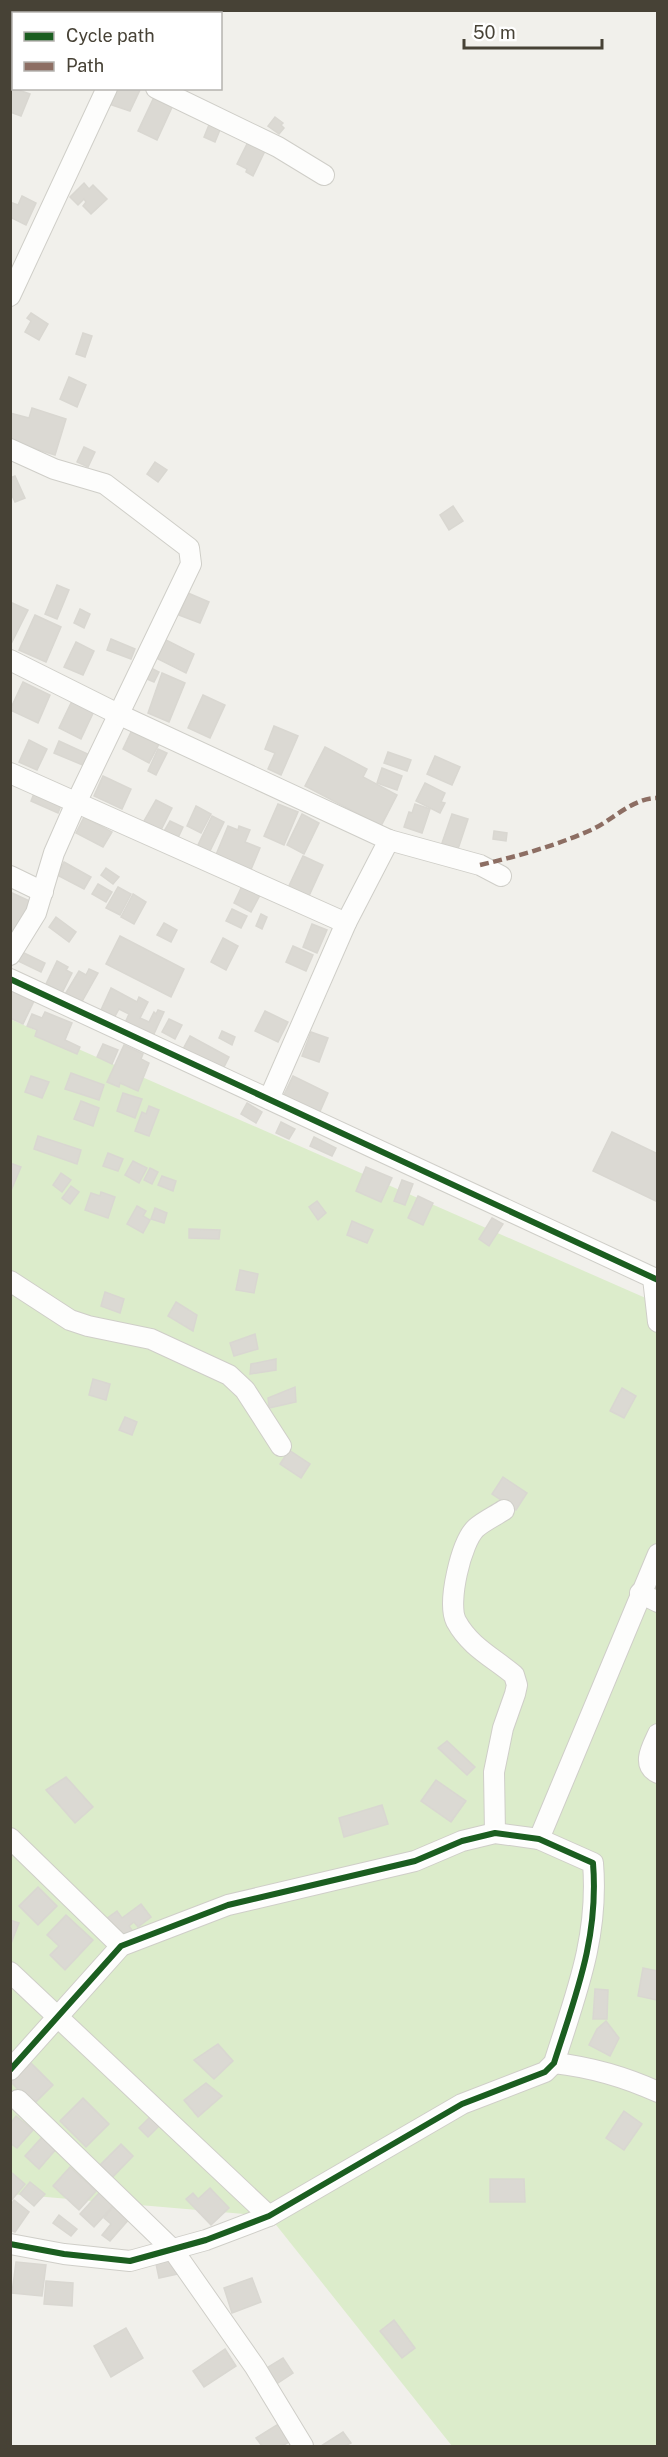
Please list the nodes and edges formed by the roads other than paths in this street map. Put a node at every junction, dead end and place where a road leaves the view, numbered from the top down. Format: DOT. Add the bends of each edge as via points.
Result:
graph roads {
  1 [pos="105,90"];
  2 [pos="160,90"];
  3 [pos="324,175"];
  4 [pos="10,296"];
  5 [pos="10,449"];
  6 [pos="10,660"];
  7 [pos="120,715"];
  8 [pos="10,773"];
  9 [pos="76,802"];
  10 [pos="389,840"];
  11 [pos="10,876"];
  12 [pos="501,876"];
  13 [pos="43,892"];
  14 [pos="346,923"];
  15 [pos="10,955"];
  16 [pos="10,979"];
  17 [pos="269,1099"];
  18 [pos="655,1279"];
  19 [pos="10,1281"];
  20 [pos="657,1322"];
  21 [pos="280,1446"];
  22 [pos="504,1510"];
  23 [pos="657,1554"];
  24 [pos="640,1593"];
  25 [pos="657,1602"];
  26 [pos="657,1734"];
  27 [pos="657,1773"];
  28 [pos="495,1833"];
  29 [pos="10,1839"];
  30 [pos="539,1839"];
  31 [pos="121,1946"];
  32 [pos="10,1971"];
  33 [pos="57,2017"];
  34 [pos="554,2063"];
  35 [pos="10,2070"];
  36 [pos="657,2092"];
  37 [pos="18,2100"];
  38 [pos="269,2216"];
  39 [pos="10,2244"];
  40 [pos="173,2250"];
  41 [pos="303,2446"];
  1 -- 4 [label="street"];
  2 -- 3 [label="street" via="278,147"];
  5 -- 7 [label="street" via="54,470 105,484 189,548 191,564"];
  6 -- 7 [label="street"];
  7 -- 9 [label="street"];
  7 -- 10 [label="street"];
  8 -- 9 [label="street"];
  9 -- 13 [label="street" via="54,853"];
  9 -- 14 [label="street"];
  10 -- 12 [label="street" via="480,865"];
  10 -- 14 [label="street"];
  11 -- 13 [label="street"];
  13 -- 15 [label="street" via="36,914"];
  14 -- 17 [label="street"];
  16 -- 17 [label="street"];
  17 -- 18 [label="street"];
  18 -- 20 [label="street"];
  19 -- 21 [label="street" via="70,1320 152,1340 229,1376 245,1390"];
  22 -- 28 [label="street" via="468,1538 454,1598 455,1619 464,1632 479,1651 514,1675 517,1684 494,1772"];
  23 -- 24 [label="street"];
  24 -- 25 [label="street"];
  24 -- 30 [label="street"];
  26 -- 27 [label="street" via="648,1762"];
  28 -- 30 [label="street"];
  28 -- 31 [label="street" via="462,1841 415,1861 228,1905"];
  29 -- 31 [label="street"];
  30 -- 34 [label="street" via="593,1863 596,1895 585,1963"];
  31 -- 33 [label="street"];
  32 -- 33 [label="street"];
  33 -- 35 [label="street"];
  33 -- 38 [label="street"];
  34 -- 36 [label="street" via="633,2080"];
  34 -- 38 [label="street" via="545,2072 462,2104"];
  37 -- 40 [label="street"];
  38 -- 40 [label="street"];
  39 -- 40 [label="street" via="130,2261"];
  40 -- 41 [label="street" via="255,2367"];
}
